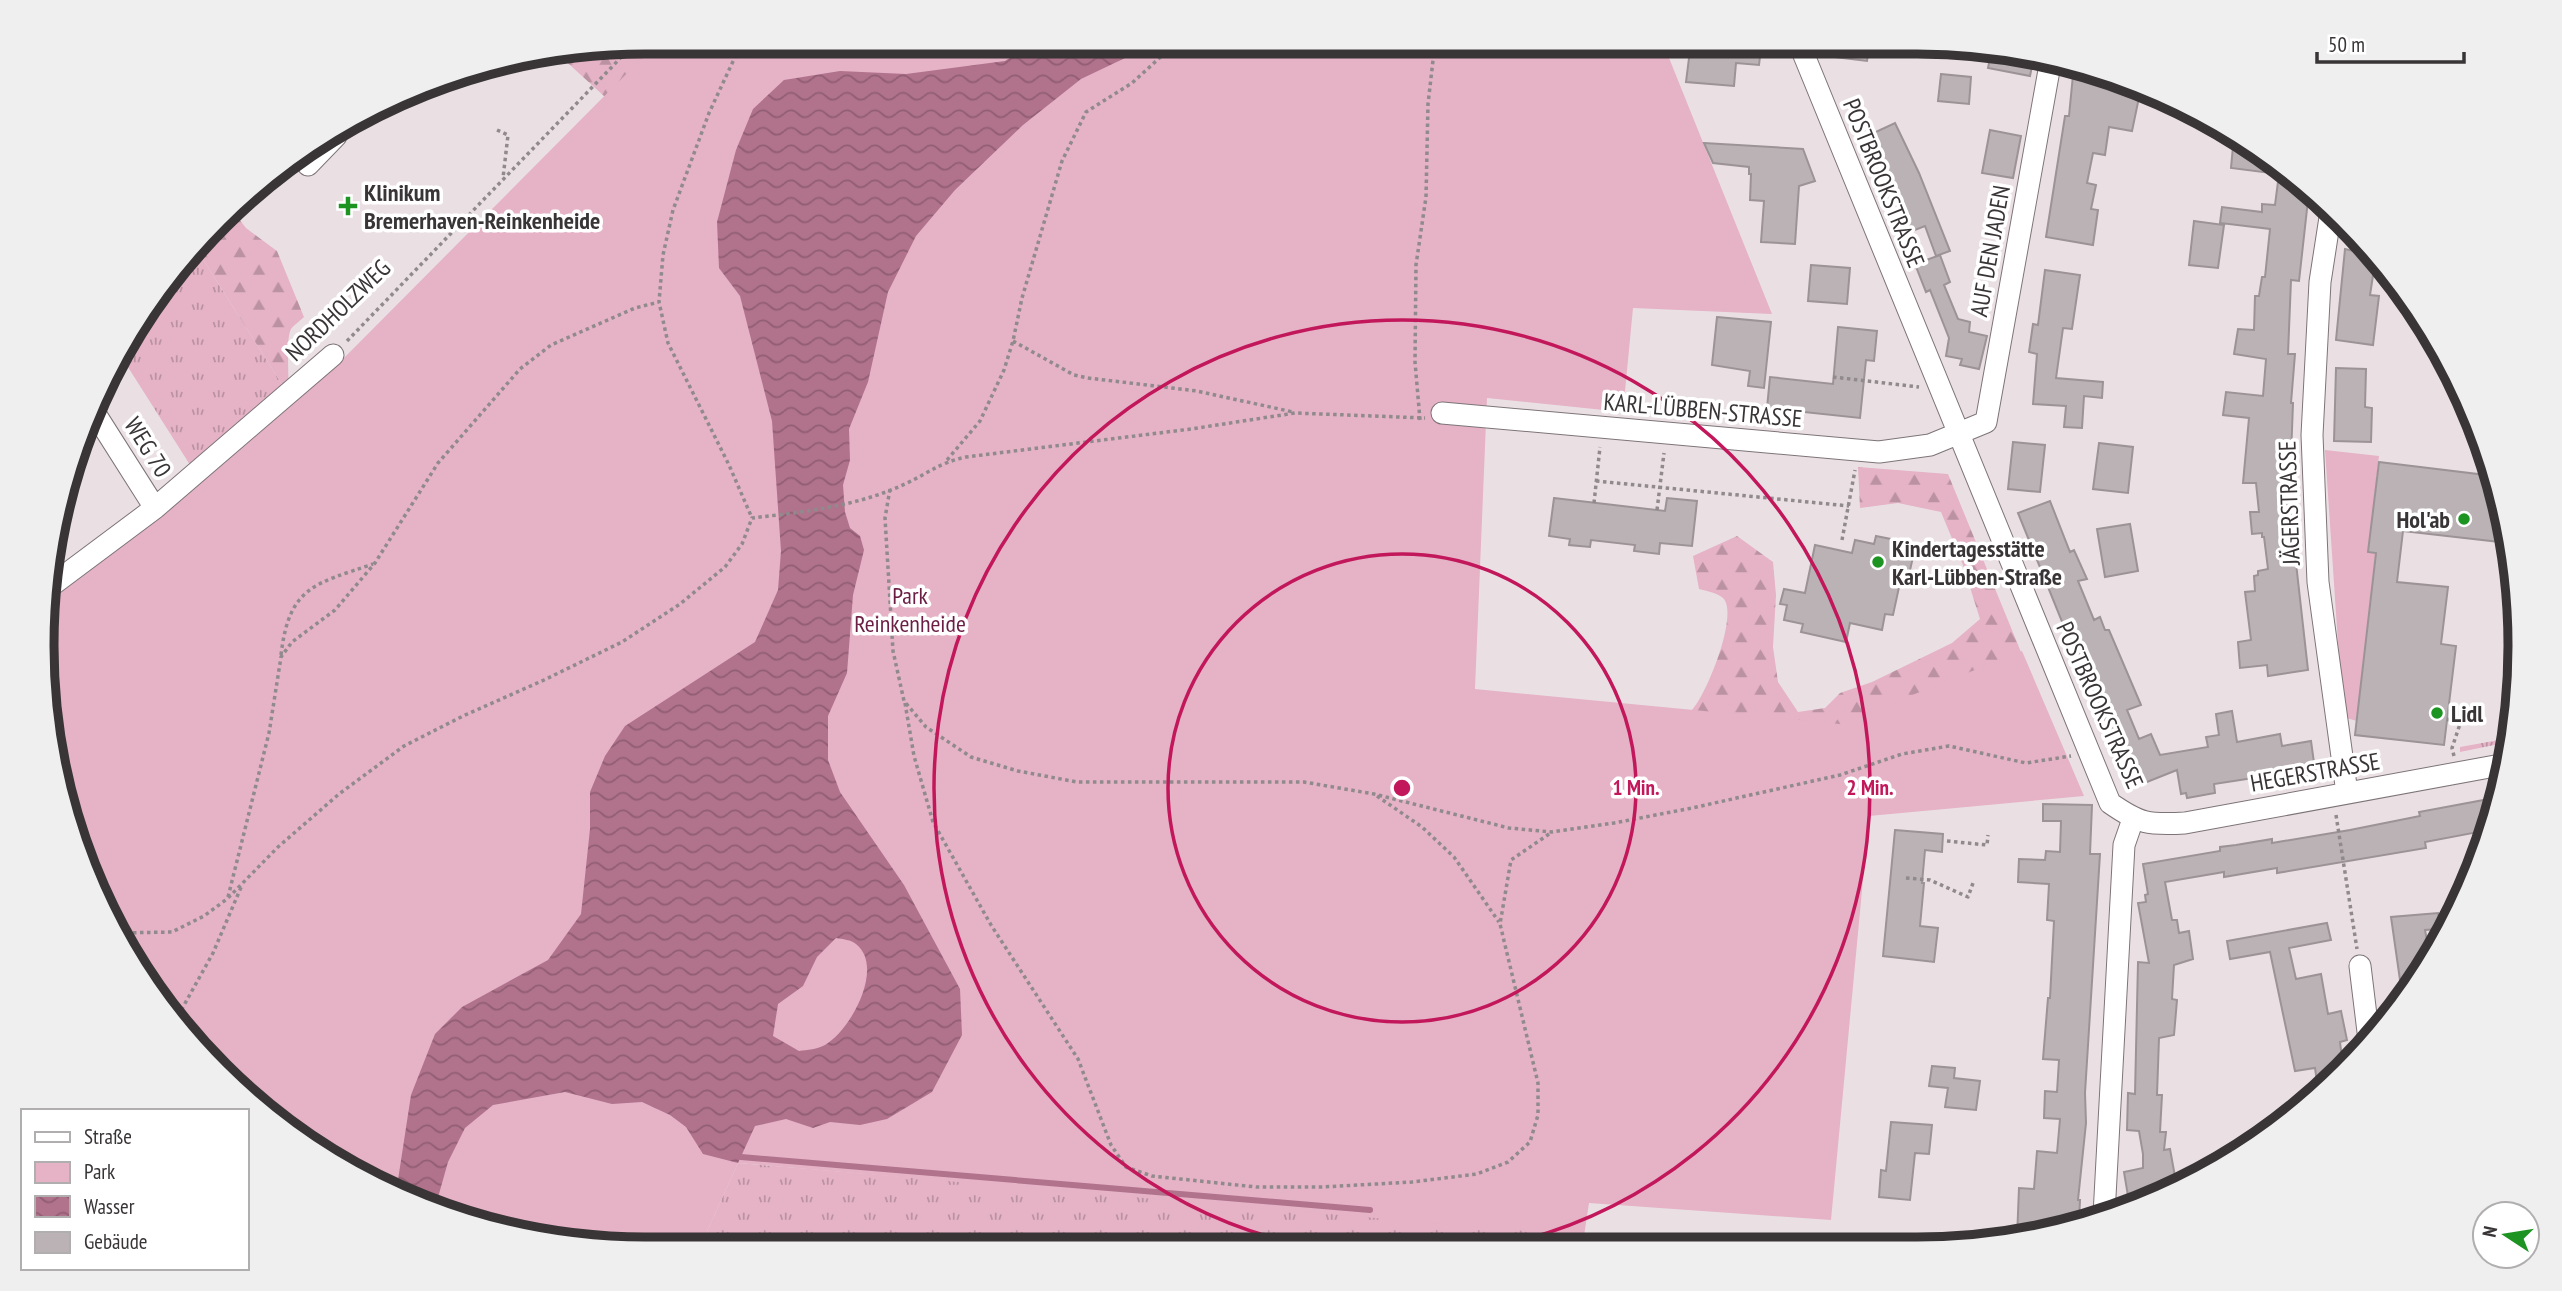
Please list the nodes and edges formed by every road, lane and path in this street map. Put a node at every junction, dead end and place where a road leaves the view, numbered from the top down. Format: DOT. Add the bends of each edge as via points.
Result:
graph roads {
  1 [pos="738,54"];
  2 [pos="1164,54"];
  3 [pos="1434,54"];
  4 [pos="1803,54"];
  5 [pos="623,55"];
  6 [pos="2049,70"];
  7 [pos="497,130"];
  8 [pos="321,151"];
  9 [pos="308,165"];
  10 [pos="503,180"];
  11 [pos="2329,222"];
  12 [pos="659,302"];
  13 [pos="1013,341"];
  14 [pos="333,355"];
  15 [pos="1833,377"];
  16 [pos="1939,389"];
  17 [pos="1295,413"];
  18 [pos="1442,413"];
  19 [pos="99,419"];
  20 [pos="1420,419"];
  21 [pos="1602,428"];
  22 [pos="1666,433"];
  23 [pos="1958,434"];
  24 [pos="1858,450"];
  25 [pos="946,461"];
  26 [pos="1596,481"];
  27 [pos="1660,488"];
  28 [pos="890,489"];
  29 [pos="1594,503"];
  30 [pos="1849,506"];
  31 [pos="155,508"];
  32 [pos="1657,510"];
  33 [pos="752,518"];
  34 [pos="1842,540"];
  35 [pos="375,563"];
  36 [pos="58,580"];
  37 [pos="281,657"];
  38 [pos="904,701"];
  39 [pos="2447,719"];
  40 [pos="2088,754"];
  41 [pos="2495,766"];
  42 [pos="2456,773"];
  43 [pos="1374,794"];
  44 [pos="2340,794"];
  45 [pos="2133,819"];
  46 [pos="1552,832"];
  47 [pos="1988,835"];
  48 [pos="1947,841"];
  49 [pos="1906,878"];
  50 [pos="243,883"];
  51 [pos="1973,883"];
  52 [pos="227,899"];
  53 [pos="1500,924"];
  54 [pos="129,933"];
  55 [pos="2360,965"];
  56 [pos="181,1011"];
  57 [pos="2367,1027"];
  58 [pos="2104,1206"];
  1 -- 12 [label="path" via="709,113 673,210"];
  2 -- 13 [label="path" via="1132,83 1086,112 1062,160"];
  3 -- 20 [label="path" via="1426,197 1416,265 1415,362"];
  4 -- 16 [label="street, POSTBROOKSTRASSE"];
  5 -- 10 [label="path, NORDHOLZWEG"];
  6 -- 23 [label="street, AUF DEN JADEN" via="1986,422"];
  7 -- 10 [label="path" via="508,135"];
  8 -- 9 [label="street"];
  10 -- 14 [label="path, NORDHOLZWEG"];
  11 -- 44 [label="street, JÄGERSTRASSE" via="2320,282 2312,435 2318,582"];
  12 -- 33 [label="path" via="668,343"];
  12 -- 35 [label="path" via="551,345 520,369 438,463"];
  13 -- 17 [label="path" via="1088,379 1197,391"];
  13 -- 25 [label="path" via="981,421"];
  14 -- 31 [label="street, NORDHOLZWEG"];
  15 -- 16 [label="path"];
  16 -- 23 [label="street, POSTBROOKSTRASSE"];
  17 -- 20 [label="path"];
  17 -- 25 [label="path"];
  18 -- 20 [label="path"];
  18 -- 21 [label="street, KARL-LÜBBEN-STRASSE"];
  19 -- 31 [label="street, WEG 70"];
  21 -- 22 [label="street, KARL-LÜBBEN-STRASSE"];
  21 -- 26 [label="path"];
  22 -- 24 [label="street, KARL-LÜBBEN-STRASSE"];
  22 -- 27 [label="path"];
  23 -- 24 [label="street, KARL-LÜBBEN-STRASSE" via="1930,445"];
  23 -- 40 [label="street, POSTBROOKSTRASSE"];
  24 -- 30 [label="path"];
  25 -- 28 [label="path"];
  26 -- 27 [label="path"];
  26 -- 29 [label="path"];
  27 -- 30 [label="path"];
  27 -- 32 [label="path"];
  28 -- 33 [label="path" via="860,500"];
  28 -- 38 [label="path" via="885,518 892,652"];
  30 -- 34 [label="path"];
  31 -- 36 [label="street, NORDHOLZWEG"];
  33 -- 50 [label="path" via="743,544 725,567 680,604 622,642 404,746 339,794"];
  35 -- 37 [label="path" via="335,610 292,642"];
  35 -- 37 [label="path" via="328,577 298,601 286,625"];
  37 -- 52 [label="path" via="269,733"];
  38 -- 43 [label="path" via="926,727 971,757 1018,771 1077,782 1304,782"];
  38 -- 53 [label="path" via="933,822 991,925 1078,1059 1111,1145 1126,1167 1152,1176 1199,1182 1322,1187 1477,1174 1508,1162 1530,1142 1538,1115 1538,1083"];
  39 -- 42 [label="path" via="2462,722 2452,748"];
  40 -- 45 [label="street, POSTBROOKSTRASSE" via="2110,803"];
  40 -- 46 [label="path" via="2026,763 1949,746 1692,808"];
  41 -- 42 [label="street, HEGERSTRASSE"];
  42 -- 44 [label="street, HEGERSTRASSE"];
  43 -- 46 [label="path" via="1510,828"];
  43 -- 53 [label="path" via="1422,827 1454,857"];
  44 -- 45 [label="street, HEGERSTRASSE" via="2185,822 2156,825"];
  44 -- 55 [label="path"];
  45 -- 58 [label="street, POSTBROOKSTRASSE" via="2124,845"];
  46 -- 53 [label="path" via="1511,860"];
  47 -- 48 [label="path" via="1987,845"];
  49 -- 51 [label="path" via="1930,880 1968,897"];
  50 -- 52 [label="path"];
  50 -- 56 [label="path" via="213,953"];
  52 -- 54 [label="path" via="172,932"];
  55 -- 57 [label="street"];
}
